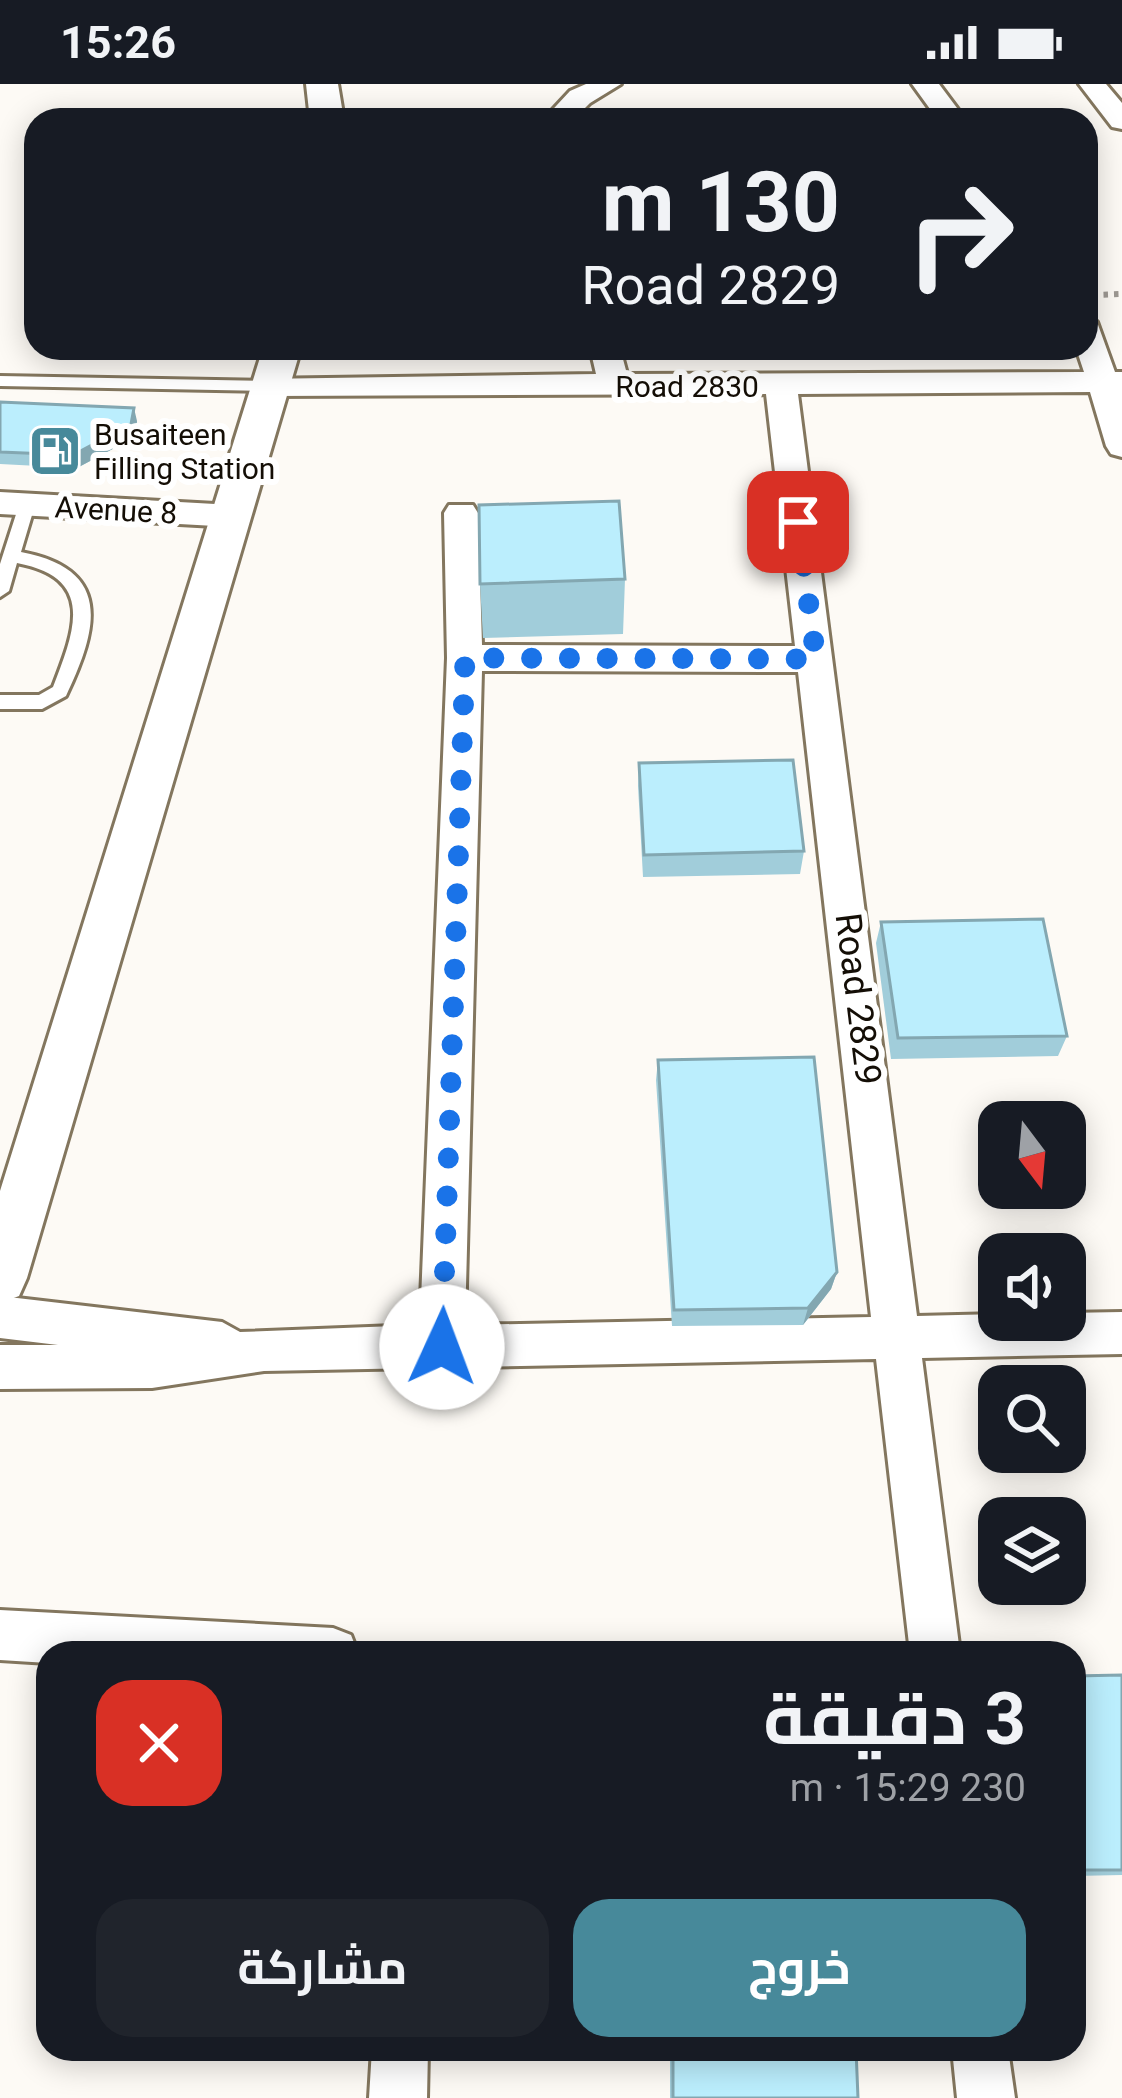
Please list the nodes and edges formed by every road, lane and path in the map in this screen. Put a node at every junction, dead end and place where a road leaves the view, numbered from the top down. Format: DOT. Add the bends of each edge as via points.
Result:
graph roads {
  1 [pos="608,84"];
  2 [pos="1092,84"];
  3 [pos="569,108"];
  4 [pos="1122,121"];
  5 [pos="1098,353"];
  6 [pos="610,360"];
  7 [pos="277,367"];
  8 [pos="0,381"];
  9 [pos="1112,382"];
  10 [pos="781,385"];
  11 [pos="614,386"];
  12 [pos="1122,446"];
  13 [pos="14,504"];
  14 [pos="461,513"];
  15 [pos="233,516"];
  16 [pos="11,556"];
  17 [pos="0,591"];
  18 [pos="465,658"];
  19 [pos="816,659"];
  20 [pos="0,702"];
  21 [pos="0,1278"];
  22 [pos="0,1317"];
  23 [pos="1117,1336"];
  24 [pos="899,1340"];
  25 [pos="442,1347"];
  26 [pos="265,1350"];
  27 [pos="0,1367"];
  28 [pos="0,1634"];
  29 [pos="123,1641"];
  30 [pos="934,1641"];
  31 [pos="400,2061"];
  32 [pos="981,2061"];
  33 [pos="398,2098"];
  34 [pos="986,2098"];
  1 -- 3 [label="street"];
  2 -- 4 [label="street"];
  5 -- 9 [label="street"];
  6 -- 11 [label="street"];
  7 -- 8 [label="lane"];
  7 -- 11 [label="street, Road 2830"];
  7 -- 15 [label="street"];
  9 -- 10 [label="street, Road 2830"];
  9 -- 12 [label="street"];
  10 -- 11 [label="street, Road 2830"];
  10 -- 19 [label="street, Road 2829"];
  13 -- 15 [label="street, Avenue 8"];
  13 -- 16 [label="lane"];
  14 -- 18 [label="street"];
  15 -- 21 [label="street"];
  16 -- 17 [label="lane"];
  16 -- 20 [label="lane" via="63,568 84,606 60,691 42,702"];
  18 -- 19 [label="street"];
  18 -- 25 [label="street"];
  19 -- 24 [label="street, Road 2829"];
  22 -- 26 [label="street"];
  23 -- 24 [label="street"];
  24 -- 25 [label="street"];
  24 -- 30 [label="street, Road 2829"];
  25 -- 26 [label="street"];
  26 -- 27 [label="street" via="152,1366"];
  28 -- 29 [label="street"];
  31 -- 33 [label="street"];
  32 -- 34 [label="street"];
}
